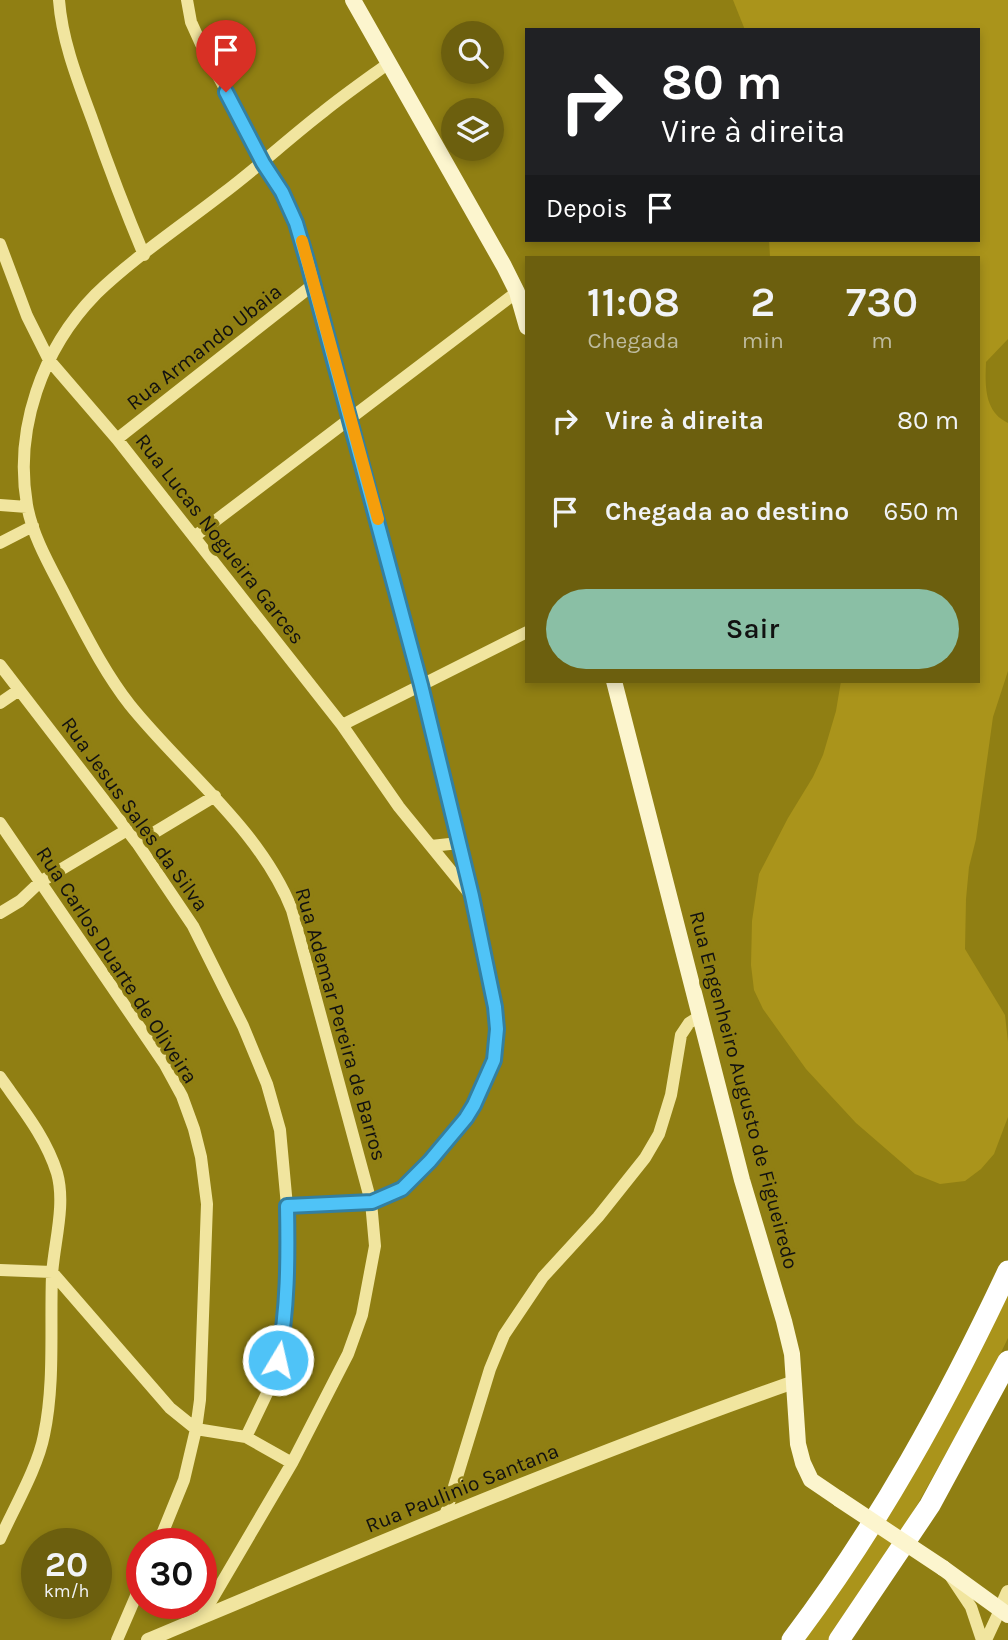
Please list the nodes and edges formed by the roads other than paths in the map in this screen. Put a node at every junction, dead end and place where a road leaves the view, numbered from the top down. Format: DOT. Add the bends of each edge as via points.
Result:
graph roads {
  1 [pos="59,0"];
  2 [pos="187,0"];
  3 [pos="353,0"];
  4 [pos="389,63"];
  5 [pos="263,163"];
  6 [pos="0,244"];
  7 [pos="144,255"];
  8 [pos="314,284"];
  9 [pos="517,292"];
  10 [pos="525,320"];
  11 [pos="49,360"];
  12 [pos="351,417"];
  13 [pos="117,439"];
  14 [pos="0,505"];
  15 [pos="27,507"];
  16 [pos="33,526"];
  17 [pos="194,537"];
  18 [pos="0,543"];
  19 [pos="525,633"];
  20 [pos="0,665"];
  21 [pos="615,683"];
  22 [pos="421,685"];
  23 [pos="19,690"];
  24 [pos="0,703"];
  25 [pos="342,724"];
  26 [pos="215,796"];
  27 [pos="0,823"];
  28 [pos="127,830"];
  29 [pos="137,843"];
  30 [pos="459,843"];
  31 [pos="431,846"];
  32 [pos="40,882"];
  33 [pos="472,896"];
  34 [pos="0,913"];
  35 [pos="700,1016"];
  36 [pos="0,1077"];
  37 [pos="372,1202"];
  38 [pos="287,1206"];
  39 [pos="0,1270"];
  40 [pos="1008,1271"];
  41 [pos="52,1272"];
  42 [pos="1008,1361"];
  43 [pos="794,1382"];
  44 [pos="196,1429"];
  45 [pos="246,1437"];
  46 [pos="292,1462"];
  47 [pos="445,1516"];
  48 [pos="164,1528"];
  49 [pos="0,1539"];
  50 [pos="945,1570"];
  51 [pos="217,1591"];
  52 [pos="1008,1592"];
  53 [pos="217,1611"];
  54 [pos="1004,1612"];
  55 [pos="126,1619"];
  56 [pos="199,1619"];
  57 [pos="1008,1625"];
  58 [pos="117,1640"];
  59 [pos="149,1640"];
  60 [pos="792,1640"];
  61 [pos="839,1640"];
  62 [pos="985,1640"];
  1 -- 7 [label="street" via="73,66"];
  2 -- 5 [label="street" via="201,44"];
  3 -- 4 [label="main road"];
  4 -- 5 [label="street, Rua Ademar Pereira de Barros"];
  4 -- 9 [label="main road"];
  5 -- 7 [label="street, Rua Ademar Pereira de Barros"];
  5 -- 8 [label="street" via="296,223"];
  6 -- 11 [label="street, Rua Lucas Nogueira Garces"];
  7 -- 11 [label="street, Rua Ademar Pereira de Barros" via="96,295"];
  8 -- 12 [label="street"];
  8 -- 13 [label="street, Rua Armando Ubaia"];
  9 -- 10 [label="main road"];
  9 -- 12 [label="street"];
  11 -- 13 [label="street, Rua Lucas Nogueira Garces"];
  11 -- 15 [label="street, Rua Ademar Pereira de Barros" via="36,389 26,441"];
  12 -- 17 [label="street"];
  12 -- 22 [label="street"];
  13 -- 17 [label="street, Rua Lucas Nogueira Garces"];
  14 -- 15 [label="street"];
  15 -- 16 [label="street, Rua Ademar Pereira de Barros"];
  16 -- 18 [label="street"];
  16 -- 26 [label="street, Rua Ademar Pereira de Barros" via="105,669 131,705"];
  17 -- 25 [label="street, Rua Lucas Nogueira Garces"];
  19 -- 22 [label="street"];
  20 -- 23 [label="street, Rua Jesus Sales da Silva"];
  21 -- 35 [label="main road, Rua Engenheiro Augusto de Figueiredo"];
  22 -- 25 [label="street"];
  22 -- 30 [label="street"];
  23 -- 24 [label="street"];
  23 -- 28 [label="street, Rua Jesus Sales da Silva"];
  25 -- 31 [label="street, Rua Lucas Nogueira Garces"];
  26 -- 29 [label="street"];
  26 -- 37 [label="street, Rua Ademar Pereira de Barros" via="275,873 292,910"];
  27 -- 32 [label="street, Rua Carlos Duarte de Oliveira"];
  28 -- 29 [label="street, Rua Jesus Sales da Silva"];
  28 -- 32 [label="street"];
  29 -- 38 [label="street, Rua Jesus Sales da Silva" via="210,956 262,1072 280,1130"];
  30 -- 31 [label="street"];
  30 -- 33 [label="street"];
  31 -- 33 [label="street, Rua Lucas Nogueira Garces"];
  32 -- 34 [label="street"];
  32 -- 44 [label="street, Rua Carlos Duarte de Oliveira" via="164,1063 194,1129 207,1204"];
  33 -- 37 [label="street" via="495,1007 494,1060 466,1118 430,1161 402,1189"];
  35 -- 43 [label="main road, Rua Engenheiro Augusto de Figueiredo" via="742,1180 785,1321"];
  35 -- 47 [label="street" via="681,1035 671,1095 659,1134 645,1158 543,1278 504,1335"];
  36 -- 41 [label="street" via="43,1142 58,1176"];
  37 -- 38 [label="street"];
  37 -- 46 [label="street, Rua Ademar Pereira de Barros" via="375,1246 362,1315 335,1382"];
  38 -- 45 [label="street, Rua Jesus Sales da Silva" via="282,1340 271,1385"];
  39 -- 41 [label="street"];
  40 -- 60 [label="highway" via="937,1416 866,1536"];
  41 -- 44 [label="street" via="170,1408"];
  41 -- 49 [label="street" via="44,1438"];
  42 -- 61 [label="highway" via="930,1505"];
  43 -- 47 [label="street, Rua Paulinio Santana" via="674,1424"];
  43 -- 50 [label="main road, Rua Engenheiro Augusto de Figueiredo, bridge" via="798,1444 811,1480"];
  44 -- 45 [label="street"];
  44 -- 48 [label="street, Rua Carlos Duarte de Oliveira" via="184,1480"];
  45 -- 46 [label="street"];
  46 -- 51 [label="street, Rua Ademar Pereira de Barros"];
  47 -- 53 [label="street, Rua Paulinio Santana"];
  50 -- 54 [label="main road, Rua Engenheiro Augusto de Figueiredo"];
  50 -- 62 [label="street" via="971,1607"];
  52 -- 54 [label="street"];
  54 -- 62 [label="street"];
  55 -- 58 [label="street"];
  56 -- 59 [label="street, Rua Paulinio Santana"];
  57 -- 62 [label="street"];
}
